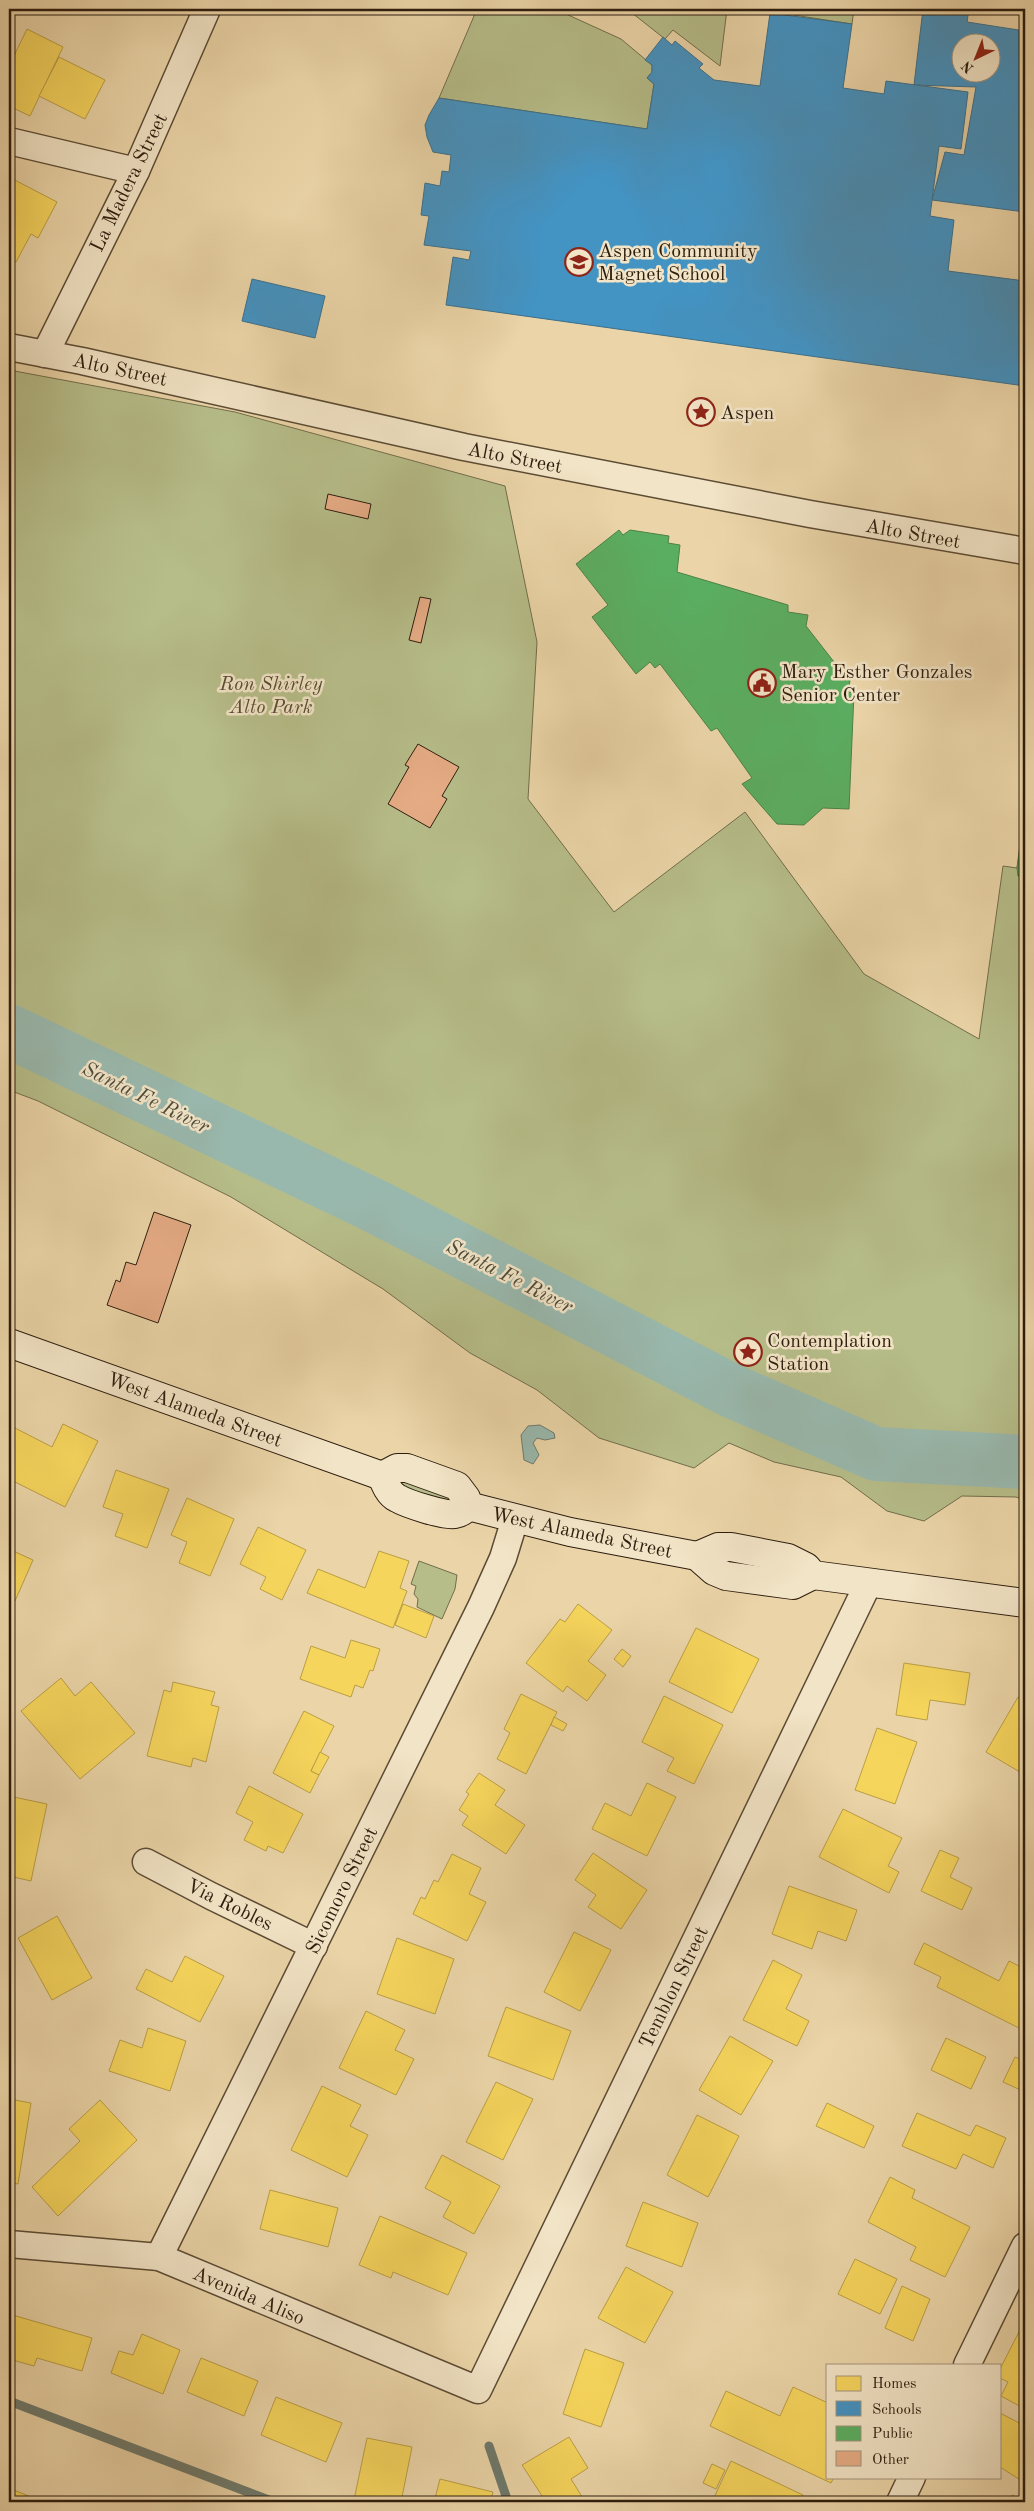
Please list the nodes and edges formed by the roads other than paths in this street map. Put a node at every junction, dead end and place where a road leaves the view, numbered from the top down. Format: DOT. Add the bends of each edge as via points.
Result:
graph roads {
  1 [pos="207,9"];
  2 [pos="9,141"];
  3 [pos="136,171"];
  4 [pos="9,347"];
  5 [pos="45,354"];
  6 [pos="1025,552"];
  7 [pos="9,1343"];
  8 [pos="515,1519"];
  9 [pos="868,1584"];
  10 [pos="1025,1603"];
  11 [pos="146,1862"];
  12 [pos="314,1946"];
  13 [pos="9,2244"];
  14 [pos="1025,2246"];
  15 [pos="159,2257"];
  16 [pos="967,2364"];
  17 [pos="478,2390"];
  18 [pos="912,2478"];
  19 [pos="900,2502"];
  1 -- 3 [label="street, La Madera Street"];
  2 -- 3 [label="street"];
  3 -- 5 [label="street, La Madera Street"];
  4 -- 5 [label="street, Alto Street"];
  5 -- 6 [label="street, Alto Street" via="464,447"];
  7 -- 8 [label="street, West Alameda Street" via="382,1476 384,1484 397,1498 444,1514 453,1515 468,1506"];
  8 -- 9 [label="street, West Alameda Street" via="604,1540 697,1556 714,1571 726,1576 793,1585 812,1575"];
  8 -- 12 [label="street, Sicomoro Street" via="503,1558 481,1607"];
  9 -- 10 [label="street, West Alameda Street"];
  9 -- 17 [label="street, Temblon Street"];
  11 -- 12 [label="street, Via Robles"];
  12 -- 15 [label="street, Sicomoro Street"];
  13 -- 15 [label="street, Avenida Aliso"];
  14 -- 16 [label="street"];
  15 -- 17 [label="street, Avenida Aliso"];
  18 -- 19 [label="street"];
}
